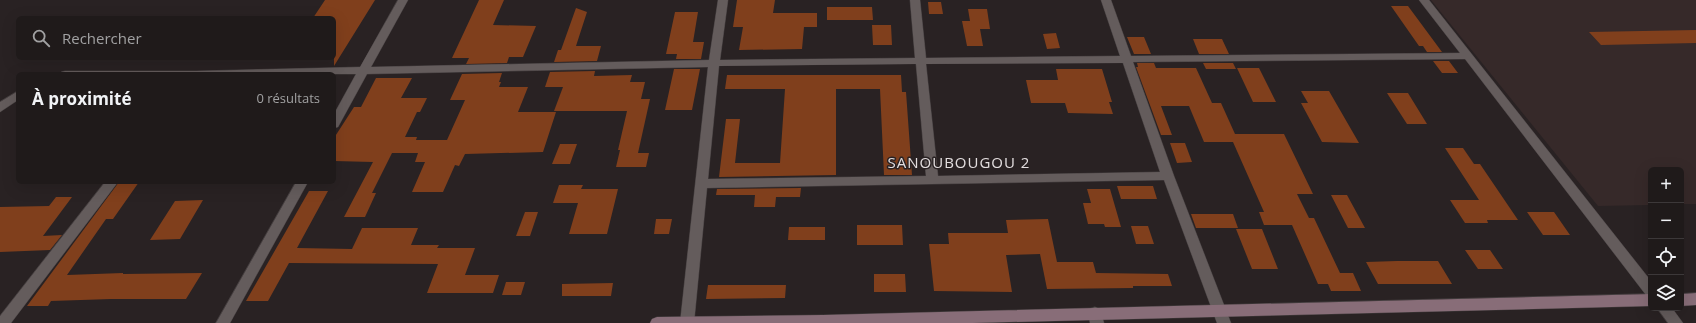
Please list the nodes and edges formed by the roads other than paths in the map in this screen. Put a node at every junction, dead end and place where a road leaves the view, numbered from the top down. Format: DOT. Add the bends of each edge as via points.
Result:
graph roads {
  1 [pos="403,0"];
  2 [pos="723,0"];
  3 [pos="915,0"];
  4 [pos="1106,0"];
  5 [pos="1424,0"];
  6 [pos="1468,56"];
  7 [pos="1126,59"];
  8 [pos="921,61"];
  9 [pos="714,63"];
  10 [pos="365,69"];
  11 [pos="263,72"];
  12 [pos="16,96"];
  13 [pos="0,108"];
  14 [pos="336,120"];
  15 [pos="1168,176"];
  16 [pos="932,179"];
  17 [pos="110,184"];
  18 [pos="301,184"];
  19 [pos="701,184"];
  20 [pos="1648,287"];
  21 [pos="1696,299"];
  22 [pos="1648,300"];
  23 [pos="1684,300"];
  24 [pos="1666,311"];
  25 [pos="1222,317"];
  26 [pos="1096,318"];
  27 [pos="823,322"];
  28 [pos="3,323"];
  29 [pos="223,323"];
  30 [pos="657,323"];
  31 [pos="687,323"];
  32 [pos="1676,323"];
  1 -- 10 [label="street"];
  2 -- 9 [label="street"];
  3 -- 8 [label="street"];
  4 -- 7 [label="street"];
  5 -- 6 [label="street"];
  6 -- 7 [label="street"];
  6 -- 20 [label="street"];
  7 -- 8 [label="street"];
  7 -- 15 [label="street"];
  8 -- 9 [label="street"];
  8 -- 16 [label="street"];
  9 -- 10 [label="street"];
  9 -- 19 [label="street"];
  10 -- 11 [label="street"];
  10 -- 14 [label="street"];
  12 -- 13 [label="street"];
  15 -- 16 [label="street"];
  15 -- 25 [label="street"];
  16 -- 19 [label="street"];
  17 -- 28 [label="street"];
  18 -- 29 [label="street"];
  19 -- 31 [label="street"];
  21 -- 23 [label="main road"];
  22 -- 25 [label="main road"];
  24 -- 32 [label="street"];
  25 -- 26 [label="main road"];
  26 -- 27 [label="main road"];
  27 -- 31 [label="main road"];
  30 -- 31 [label="main road"];
}
